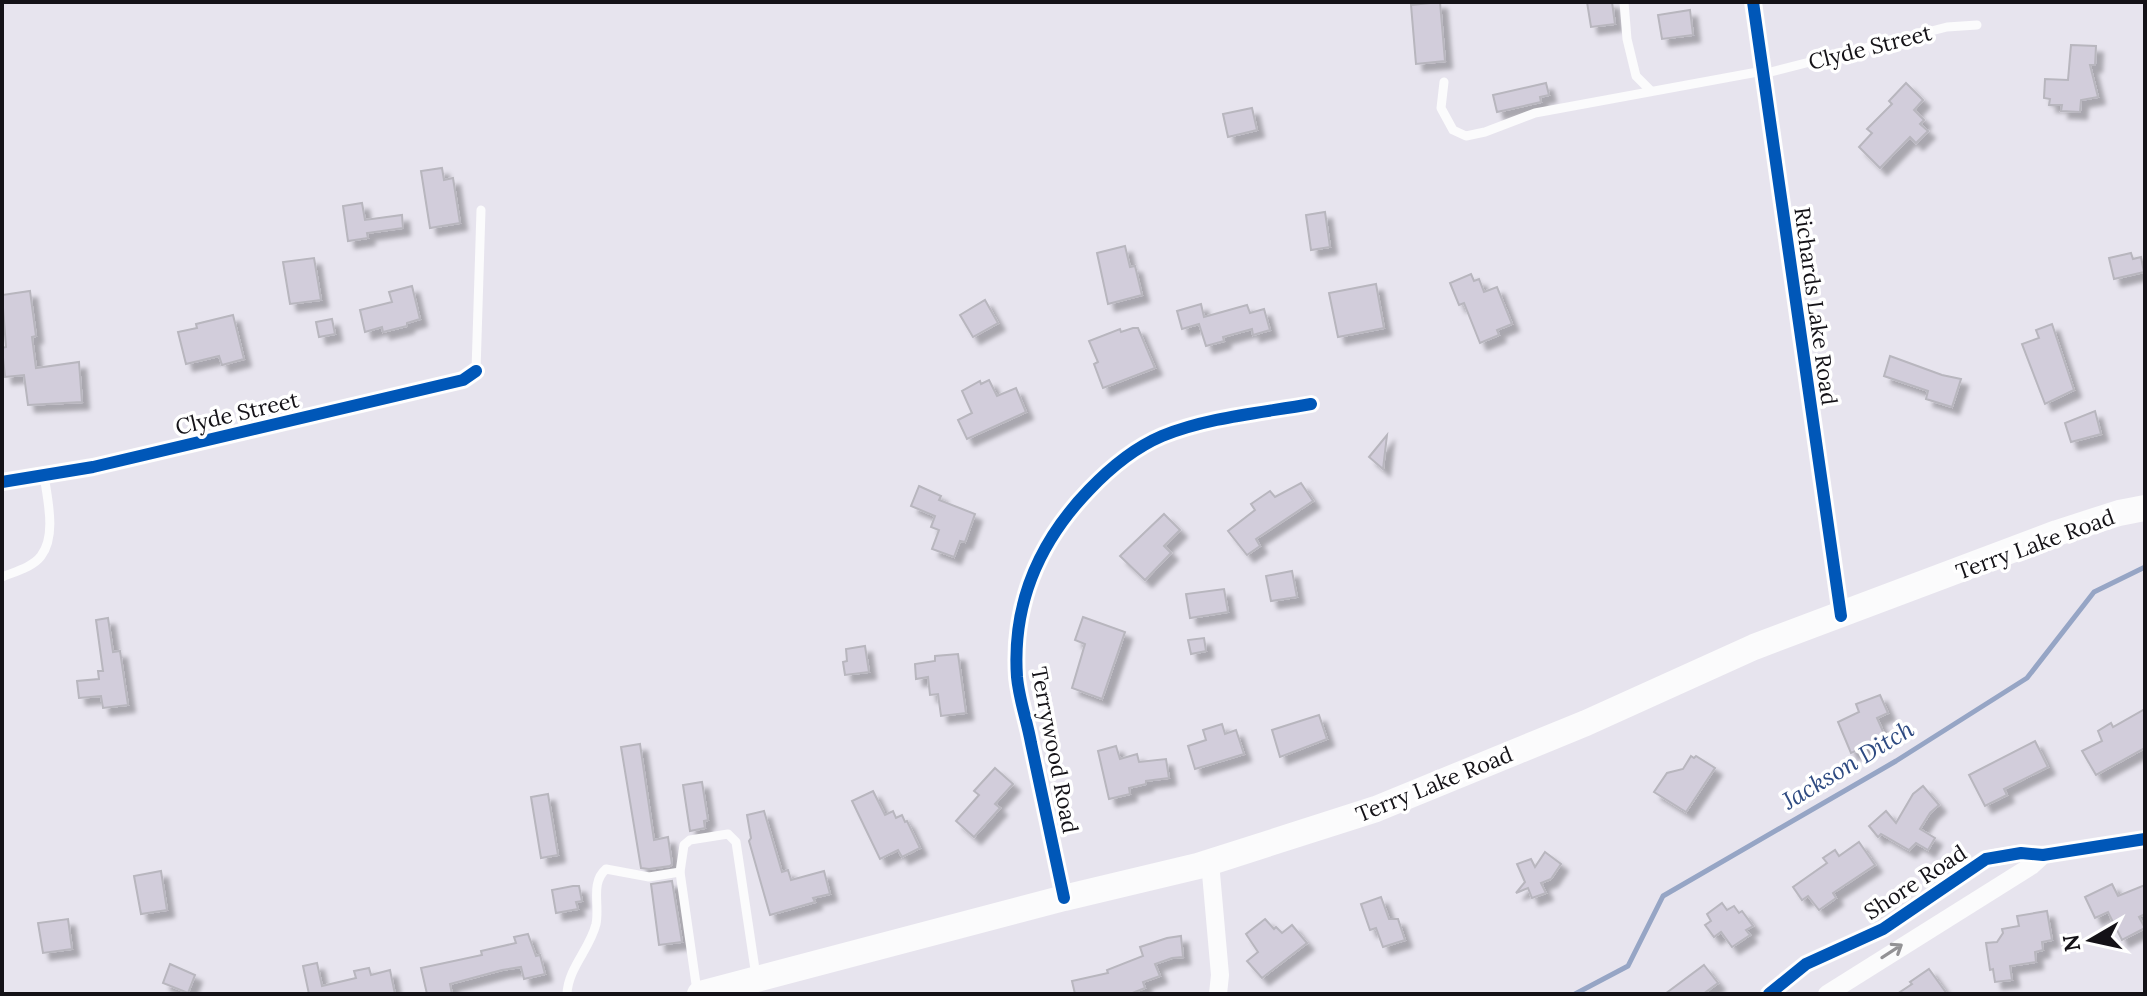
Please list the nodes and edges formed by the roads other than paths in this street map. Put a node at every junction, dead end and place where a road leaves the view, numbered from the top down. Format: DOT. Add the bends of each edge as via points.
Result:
graph roads {
  1 [pos="1624,2"];
  2 [pos="1753,2"];
  3 [pos="1977,25"];
  4 [pos="1763,72"];
  5 [pos="1444,82"];
  6 [pos="1650,90"];
  7 [pos="481,210"];
  8 [pos="476,371"];
  9 [pos="1311,404"];
  10 [pos="44,475"];
  11 [pos="2,482"];
  12 [pos="2145,508"];
  13 [pos="2,577"];
  14 [pos="1841,616"];
  15 [pos="2145,839"];
  16 [pos="2043,855"];
  17 [pos="1210,862"];
  18 [pos="680,872"];
  19 [pos="1064,898"];
  20 [pos="757,979"];
  21 [pos="567,994"];
  22 [pos="699,994"];
  23 [pos="1218,994"];
  24 [pos="1769,994"];
  25 [pos="1827,994"];
  1 -- 6 [label="lane" via="1636,76"];
  2 -- 4 [label="street, Richards Lake Road"];
  3 -- 4 [label="lane, Clyde Street" via="1947,27"];
  4 -- 6 [label="lane, Clyde Street"];
  4 -- 14 [label="street, Richards Lake Road"];
  5 -- 6 [label="lane, Clyde Street" via="1441,108 1453,130 1466,136 1535,113"];
  7 -- 8 [label="lane"];
  8 -- 10 [label="street, Clyde Street" via="463,380 366,404"];
  9 -- 19 [label="street, Terrywood Road" via="1202,422 1160,437 1103,475 1044,547 1022,605 1017,680"];
  10 -- 11 [label="street, Clyde Street"];
  10 -- 13 [label="lane" via="48,543 40,558"];
  12 -- 14 [label="main road, Terry Lake Road" via="2057,533"];
  14 -- 17 [label="main road, Terry Lake Road" via="1754,647 1376,809"];
  15 -- 16 [label="street, Shore Road"];
  16 -- 24 [label="street, Shore Road" via="1986,859 1883,929 1806,964"];
  25 -- 16 [label="street, Shore Road, one-way"];
  17 -- 19 [label="main road, Terry Lake Road"];
  17 -- 23 [label="street"];
  18 -- 20 [label="lane" via="684,845 690,840 728,834 736,842"];
  18 -- 21 [label="lane" via="649,877 606,869 601,873 595,928 571,972"];
  18 -- 22 [label="lane"];
  19 -- 20 [label="main road, Terry Lake Road"];
  20 -- 22 [label="main road, Terry Lake Road"];
}
